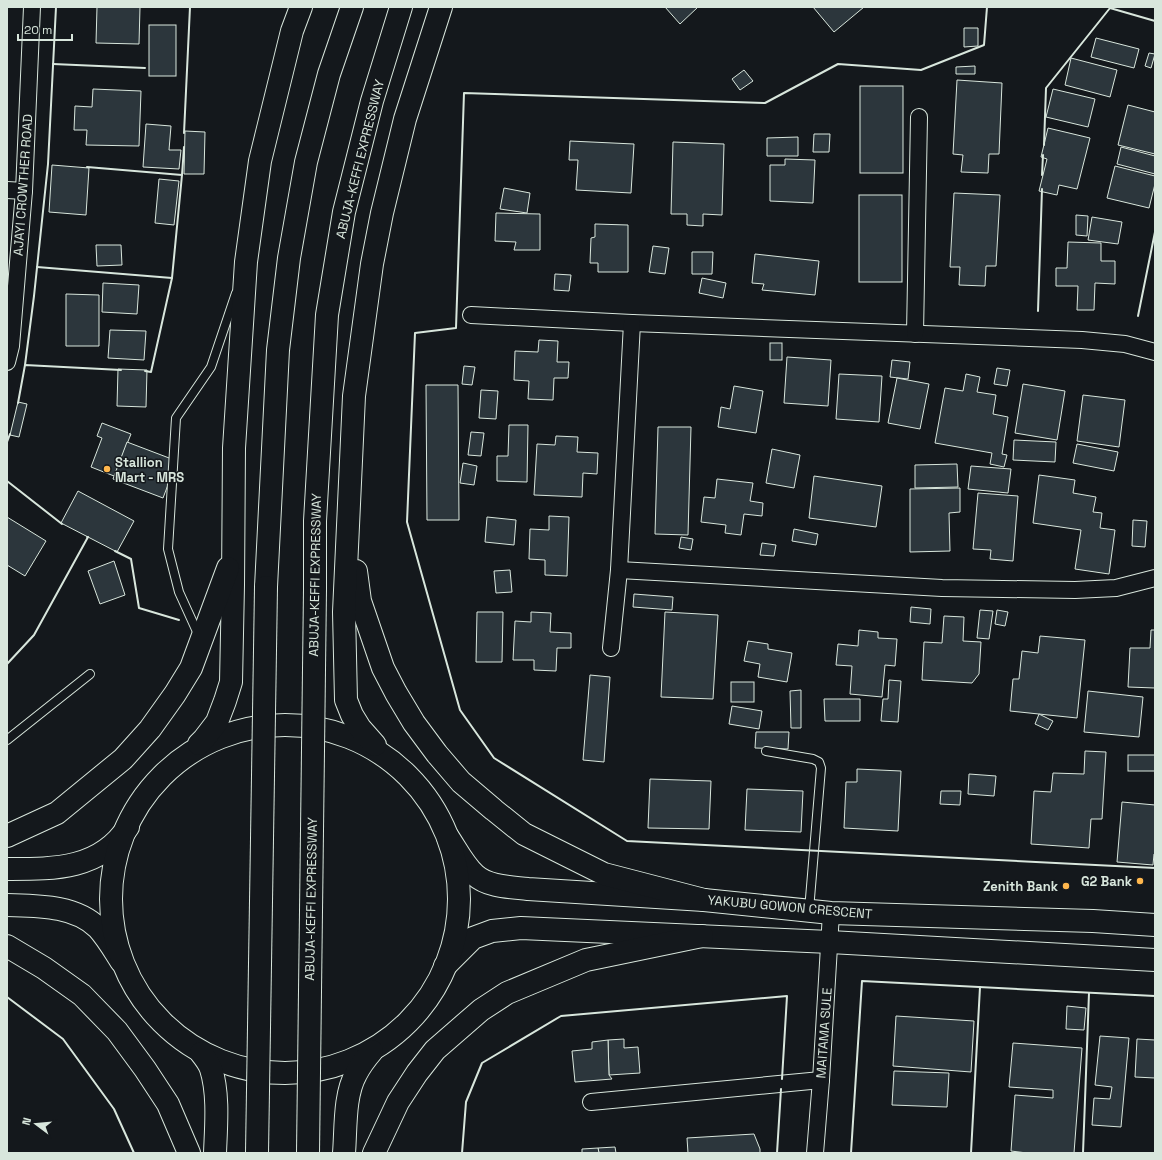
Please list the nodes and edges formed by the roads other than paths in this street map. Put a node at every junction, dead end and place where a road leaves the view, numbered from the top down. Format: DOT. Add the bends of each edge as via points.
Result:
graph roads {
  1 [pos="32,7"];
  2 [pos="301,7"];
  3 [pos="352,7"];
  4 [pos="401,7"];
  5 [pos="441,7"];
  6 [pos="919,116"];
  7 [pos="7,190"];
  8 [pos="24,190"];
  9 [pos="246,262"];
  10 [pos="471,315"];
  11 [pos="632,323"];
  12 [pos="915,334"];
  13 [pos="1155,352"];
  14 [pos="7,362"];
  15 [pos="348,522"];
  16 [pos="234,552"];
  17 [pos="618,570"];
  18 [pos="1155,578"];
  19 [pos="201,641"];
  20 [pos="611,648"];
  21 [pos="90,674"];
  22 [pos="7,740"];
  23 [pos="766,751"];
  24 [pos="383,754"];
  25 [pos="185,755"];
  26 [pos="128,827"];
  27 [pos="7,836"];
  28 [pos="448,837"];
  29 [pos="7,869"];
  30 [pos="704,900"];
  31 [pos="7,905"];
  32 [pos="809,911"];
  33 [pos="831,913"];
  34 [pos="1155,925"];
  35 [pos="702,936"];
  36 [pos="830,942"];
  37 [pos="7,946"];
  38 [pos="1155,960"];
  39 [pos="121,961"];
  40 [pos="445,966"];
  41 [pos="373,1049"];
  42 [pos="201,1053"];
  43 [pos="821,1080"];
  44 [pos="591,1102"];
  45 [pos="189,1153"];
  46 [pos="215,1153"];
  47 [pos="257,1153"];
  48 [pos="308,1153"];
  49 [pos="344,1153"];
  50 [pos="374,1153"];
  51 [pos="815,1153"];
  1 -- 8 [label="street, AJAYI CROWTHER ROAD"];
  2 -- 9 [label="main road" via="292,31 260,161"];
  3 -- 47 [label="main road, bridge" via="329,74 306,162 289,258 278,350 266,587"];
  4 -- 48 [label="main road, ABUJA-KEFFI EXPRESSWAY, bridge" via="372,101 344,212 327,315 315,521"];
  5 -- 15 [label="main road" via="405,119 372,264 354,396"];
  6 -- 12 [label="street"];
  7 -- 8 [label="street"];
  8 -- 14 [label="street, AJAYI CROWTHER ROAD" via="11,346"];
  9 -- 16 [label="main road" via="234,448"];
  9 -- 19 [label="lane" via="212,367 176,418 168,549 179,592"];
  10 -- 11 [label="street"];
  11 -- 12 [label="street"];
  11 -- 17 [label="street"];
  12 -- 13 [label="street" via="1082,340 1124,344"];
  15 -- 24 [label="main road" via="344,612 346,700 360,728"];
  15 -- 30 [label="main road" via="360,601 383,668 414,722 461,782 524,834 604,874"];
  16 -- 19 [label="main road"];
  16 -- 25 [label="main road" via="231,682 217,722 204,739"];
  17 -- 18 [label="street" via="942,588 1059,590 1116,588"];
  17 -- 20 [label="street"];
  19 -- 27 [label="main road" via="191,668 175,694 150,729 123,759 57,813"];
  21 -- 22 [label="lane"];
  23 -- 32 [label="lane" via="813,759 819,762 821,768"];
  24 -- 25 [label="main road" via="357,739 328,729 299,724 269,724 239,729 211,740"];
  24 -- 28 [label="main road" via="404,770 422,790"];
  25 -- 26 [label="main road" via="151,789"];
  26 -- 29 [label="main road" via="122,837 103,853 89,860 71,866"];
  26 -- 39 [label="main road" via="116,852 110,899 112,922"];
  28 -- 30 [label="main road, YAKUBU GOWON CRESCENT" via="475,876 497,885"];
  28 -- 40 [label="main road" via="455,862 458,915"];
  30 -- 32 [label="main road, YAKUBU GOWON CRESCENT"];
  31 -- 39 [label="main road" via="63,910 82,917 97,928"];
  32 -- 33 [label="main road, YAKUBU GOWON CRESCENT"];
  33 -- 34 [label="main road, YAKUBU GOWON CRESCENT"];
  33 -- 36 [label="street, MAITAMA SULE"];
  35 -- 36 [label="main road"];
  35 -- 40 [label="main road" via="520,928 492,931 473,938"];
  35 -- 50 [label="main road" via="586,960 507,993 481,1010 435,1050 417,1073 398,1102"];
  36 -- 38 [label="main road"];
  36 -- 43 [label="street, MAITAMA SULE"];
  37 -- 45 [label="main road" via="82,995 117,1031 168,1104"];
  39 -- 42 [label="main road" via="137,993 155,1016"];
  40 -- 41 [label="main road" via="432,991 416,1013 396,1033"];
  41 -- 42 [label="main road" via="346,1062 288,1074 229,1065"];
  41 -- 49 [label="main road" via="350,1086"];
  42 -- 46 [label="main road" via="210,1068 214,1082"];
  43 -- 44 [label="street"];
  43 -- 51 [label="street, MAITAMA SULE"];
}
